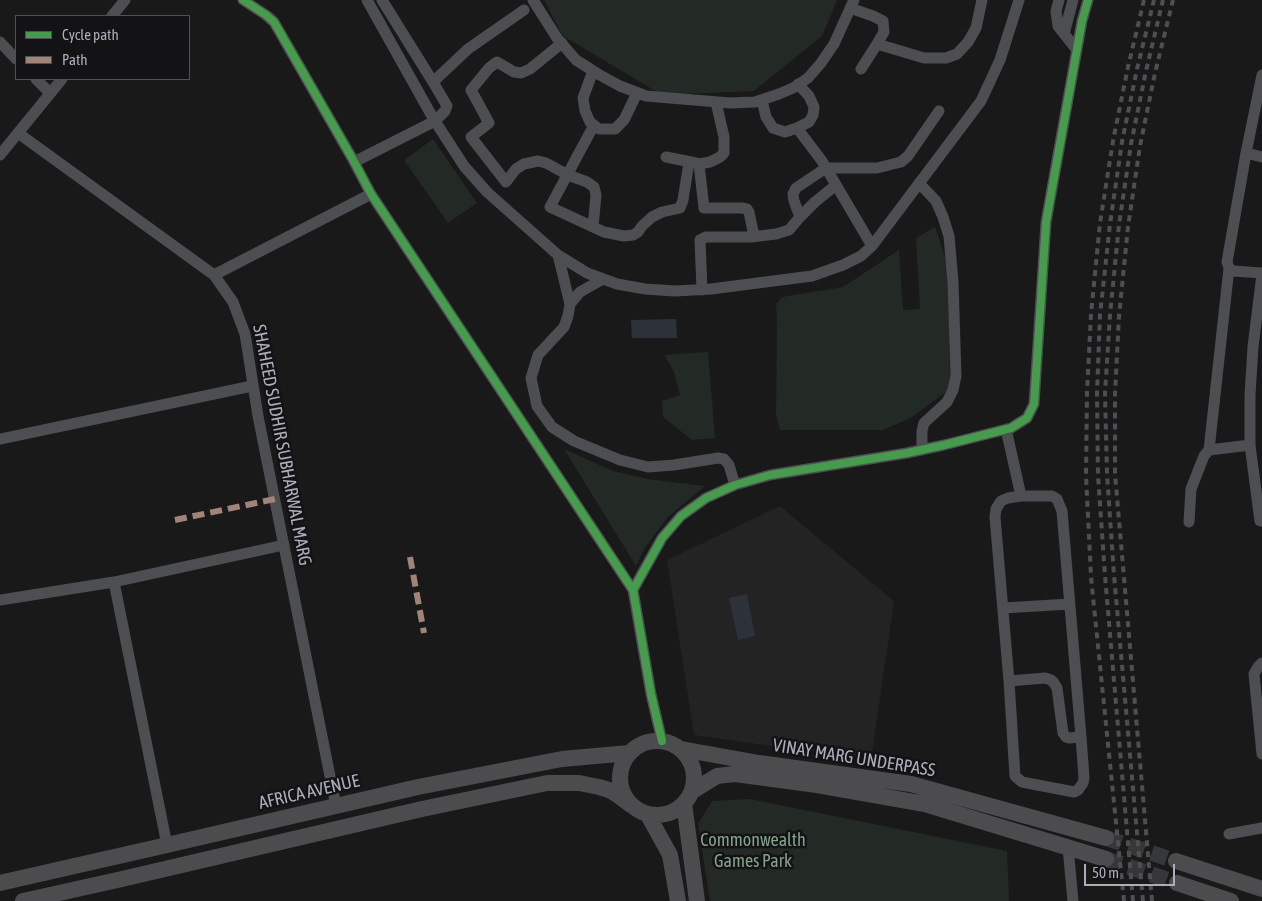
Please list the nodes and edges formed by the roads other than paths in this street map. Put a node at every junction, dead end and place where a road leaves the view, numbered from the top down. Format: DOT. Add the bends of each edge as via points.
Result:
graph roads {
  1 [pos="125,0"];
  2 [pos="243,0"];
  3 [pos="367,0"];
  4 [pos="382,0"];
  5 [pos="533,0"];
  6 [pos="982,0"];
  7 [pos="1020,0"];
  8 [pos="1059,0"];
  9 [pos="1074,0"];
  10 [pos="1088,0"];
  11 [pos="852,4"];
  12 [pos="524,10"];
  13 [pos="113,15"];
  14 [pos="1064,34"];
  15 [pos="0,42"];
  16 [pos="562,43"];
  17 [pos="877,44"];
  18 [pos="1077,50"];
  19 [pos="15,58"];
  20 [pos="861,69"];
  21 [pos="593,71"];
  22 [pos="1262,75"];
  23 [pos="37,80"];
  24 [pos="61,80"];
  25 [pos="433,82"];
  26 [pos="798,84"];
  27 [pos="50,93"];
  28 [pos="638,93"];
  29 [pos="762,100"];
  30 [pos="716,102"];
  31 [pos="939,111"];
  32 [pos="435,121"];
  33 [pos="594,125"];
  34 [pos="797,128"];
  35 [pos="18,133"];
  36 [pos="1246,153"];
  37 [pos="0,155"];
  38 [pos="666,157"];
  39 [pos="1262,157"];
  40 [pos="354,162"];
  41 [pos="694,163"];
  42 [pos="826,168"];
  43 [pos="568,175"];
  44 [pos="919,183"];
  45 [pos="836,185"];
  46 [pos="371,194"];
  47 [pos="800,217"];
  48 [pos="593,227"];
  49 [pos="754,236"];
  50 [pos="872,246"];
  51 [pos="558,255"];
  52 [pos="1229,268"];
  53 [pos="1262,274"];
  54 [pos="214,275"];
  55 [pos="603,279"];
  56 [pos="702,290"];
  57 [pos="570,304"];
  58 [pos="252,386"];
  59 [pos="1006,429"];
  60 [pos="0,439"];
  61 [pos="1250,446"];
  62 [pos="922,450"];
  63 [pos="1209,450"];
  64 [pos="735,485"];
  65 [pos="1020,496"];
  66 [pos="1260,521"];
  67 [pos="1189,522"];
  68 [pos="284,545"];
  69 [pos="114,582"];
  70 [pos="633,590"];
  71 [pos="0,600"];
  72 [pos="1070,604"];
  73 [pos="1003,608"];
  74 [pos="1262,663"];
  75 [pos="1009,681"];
  76 [pos="1081,738"];
  77 [pos="662,741"];
  78 [pos="681,749"];
  79 [pos="629,753"];
  80 [pos="1262,754"];
  81 [pos="688,798"];
  82 [pos="631,805"];
  83 [pos="336,806"];
  84 [pos="648,815"];
  85 [pos="1262,828"];
  86 [pos="1229,834"];
  87 [pos="1106,838"];
  88 [pos="167,845"];
  89 [pos="1068,847"];
  90 [pos="1106,859"];
  91 [pos="1176,861"];
  92 [pos="0,883"];
  93 [pos="1176,883"];
  94 [pos="1262,889"];
  95 [pos="23,901"];
  96 [pos="678,901"];
  97 [pos="697,901"];
  98 [pos="1073,901"];
  99 [pos="1232,901"];
  1 -- 13 [label="street"];
  2 -- 40 [label="street" via="274,22"];
  3 -- 32 [label="street"];
  4 -- 25 [label="street"];
  5 -- 16 [label="street"];
  6 -- 17 [label="street" via="976,28 957,54 946,58 924,58"];
  7 -- 44 [label="street" via="1000,60 981,101"];
  8 -- 14 [label="street" via="1056,11 1058,26"];
  9 -- 14 [label="street"];
  10 -- 18 [label="street"];
  11 -- 17 [label="street" via="883,21 884,32"];
  11 -- 26 [label="street" via="834,44 808,78"];
  12 -- 25 [label="street" via="468,50"];
  14 -- 18 [label="street"];
  15 -- 19 [label="street"];
  16 -- 21 [label="street" via="576,60"];
  16 -- 43 [label="street" via="521,73 497,62 489,68 470,90 489,123 471,137 506,182 516,169 538,161"];
  17 -- 20 [label="street"];
  18 -- 59 [label="street" via="1046,222 1034,404 1027,418"];
  21 -- 28 [label="street"];
  21 -- 33 [label="street" via="583,98 585,111"];
  22 -- 36 [label="street"];
  23 -- 27 [label="street"];
  24 -- 27 [label="street"];
  25 -- 32 [label="street" via="447,106"];
  26 -- 29 [label="street"];
  26 -- 34 [label="street" via="814,107 809,122"];
  27 -- 35 [label="street"];
  28 -- 30 [label="street"];
  28 -- 33 [label="street" via="624,120 615,129 599,129"];
  29 -- 30 [label="street"];
  29 -- 34 [label="street" via="773,128 785,132"];
  30 -- 41 [label="street" via="724,153 710,162"];
  31 -- 42 [label="street" via="901,162 877,168"];
  32 -- 40 [label="street"];
  32 -- 51 [label="street" via="464,166 487,192"];
  33 -- 43 [label="street"];
  34 -- 42 [label="street"];
  35 -- 37 [label="street"];
  35 -- 54 [label="street, SHAHEED SUDHIR SUBHARWAL MARG"];
  36 -- 39 [label="street"];
  36 -- 52 [label="street" via="1227,262"];
  38 -- 41 [label="street"];
  40 -- 46 [label="street"];
  41 -- 48 [label="street" via="680,208 652,217 633,236"];
  41 -- 49 [label="street" via="704,208 747,209"];
  42 -- 45 [label="street"];
  42 -- 47 [label="street" via="796,188 793,194"];
  43 -- 48 [label="street" via="594,187"];
  43 -- 48 [label="street" via="550,207"];
  44 -- 50 [label="street"];
  44 -- 62 [label="street" via="936,201 950,236 956,376 947,402 924,423"];
  45 -- 47 [label="street"];
  45 -- 50 [label="street"];
  46 -- 54 [label="street"];
  46 -- 70 [label="street"];
  47 -- 49 [label="street" via="789,230"];
  49 -- 56 [label="street" via="706,237 700,240"];
  50 -- 56 [label="street" via="861,256 812,276"];
  51 -- 55 [label="street"];
  51 -- 57 [label="street"];
  52 -- 53 [label="street"];
  52 -- 63 [label="street"];
  53 -- 61 [label="street" via="1253,347"];
  54 -- 58 [label="street, SHAHEED SUDHIR SUBHARWAL MARG" via="233,302 245,334"];
  55 -- 56 [label="street" via="646,289"];
  55 -- 57 [label="street" via="580,292"];
  57 -- 64 [label="street" via="564,327 538,354 530,378 537,406 552,427 574,441 620,460 648,467 724,459"];
  58 -- 60 [label="street"];
  58 -- 68 [label="street, SHAHEED SUDHIR SUBHARWAL MARG"];
  59 -- 62 [label="street"];
  59 -- 65 [label="street"];
  61 -- 63 [label="street"];
  61 -- 66 [label="street"];
  62 -- 64 [label="street" via="770,475"];
  63 -- 67 [label="street" via="1191,489"];
  64 -- 70 [label="street" via="706,498 681,516 662,538"];
  65 -- 72 [label="street" via="1052,496 1060,504"];
  65 -- 73 [label="street" via="1001,501 996,509"];
  68 -- 69 [label="street"];
  68 -- 83 [label="street, SHAHEED SUDHIR SUBHARWAL MARG"];
  69 -- 71 [label="street"];
  69 -- 88 [label="street"];
  70 -- 77 [label="street"];
  72 -- 73 [label="street"];
  72 -- 76 [label="street"];
  73 -- 75 [label="street"];
  74 -- 80 [label="street" via="1254,674"];
  75 -- 76 [label="street" via="1051,680 1056,688 1066,737"];
  75 -- 76 [label="street" via="1015,776 1022,782 1074,792 1078,790 1084,783"];
  77 -- 78 [label="main road"];
  77 -- 79 [label="main road" via="638,745"];
  78 -- 81 [label="main road" via="693,769 694,781"];
  78 -- 87 [label="main road, VINAY MARG UNDERPASS" via="911,784"];
  79 -- 82 [label="main road" via="623,763 620,785"];
  79 -- 83 [label="main road, AFRICA AVENUE" via="562,759"];
  81 -- 84 [label="main road" via="669,814"];
  81 -- 89 [label="main road, VINAY MARG UNDERPASS" via="718,776 735,774 925,804"];
  81 -- 97 [label="main road"];
  82 -- 84 [label="main road"];
  82 -- 95 [label="main road" via="599,787 579,782 547,783"];
  83 -- 88 [label="main road, AFRICA AVENUE"];
  84 -- 96 [label="main road" via="670,856"];
  85 -- 86 [label="street"];
  88 -- 92 [label="main road, AFRICA AVENUE"];
  89 -- 90 [label="main road, VINAY MARG UNDERPASS"];
  89 -- 98 [label="street"];
  91 -- 94 [label="main road"];
  93 -- 99 [label="main road"];
}
